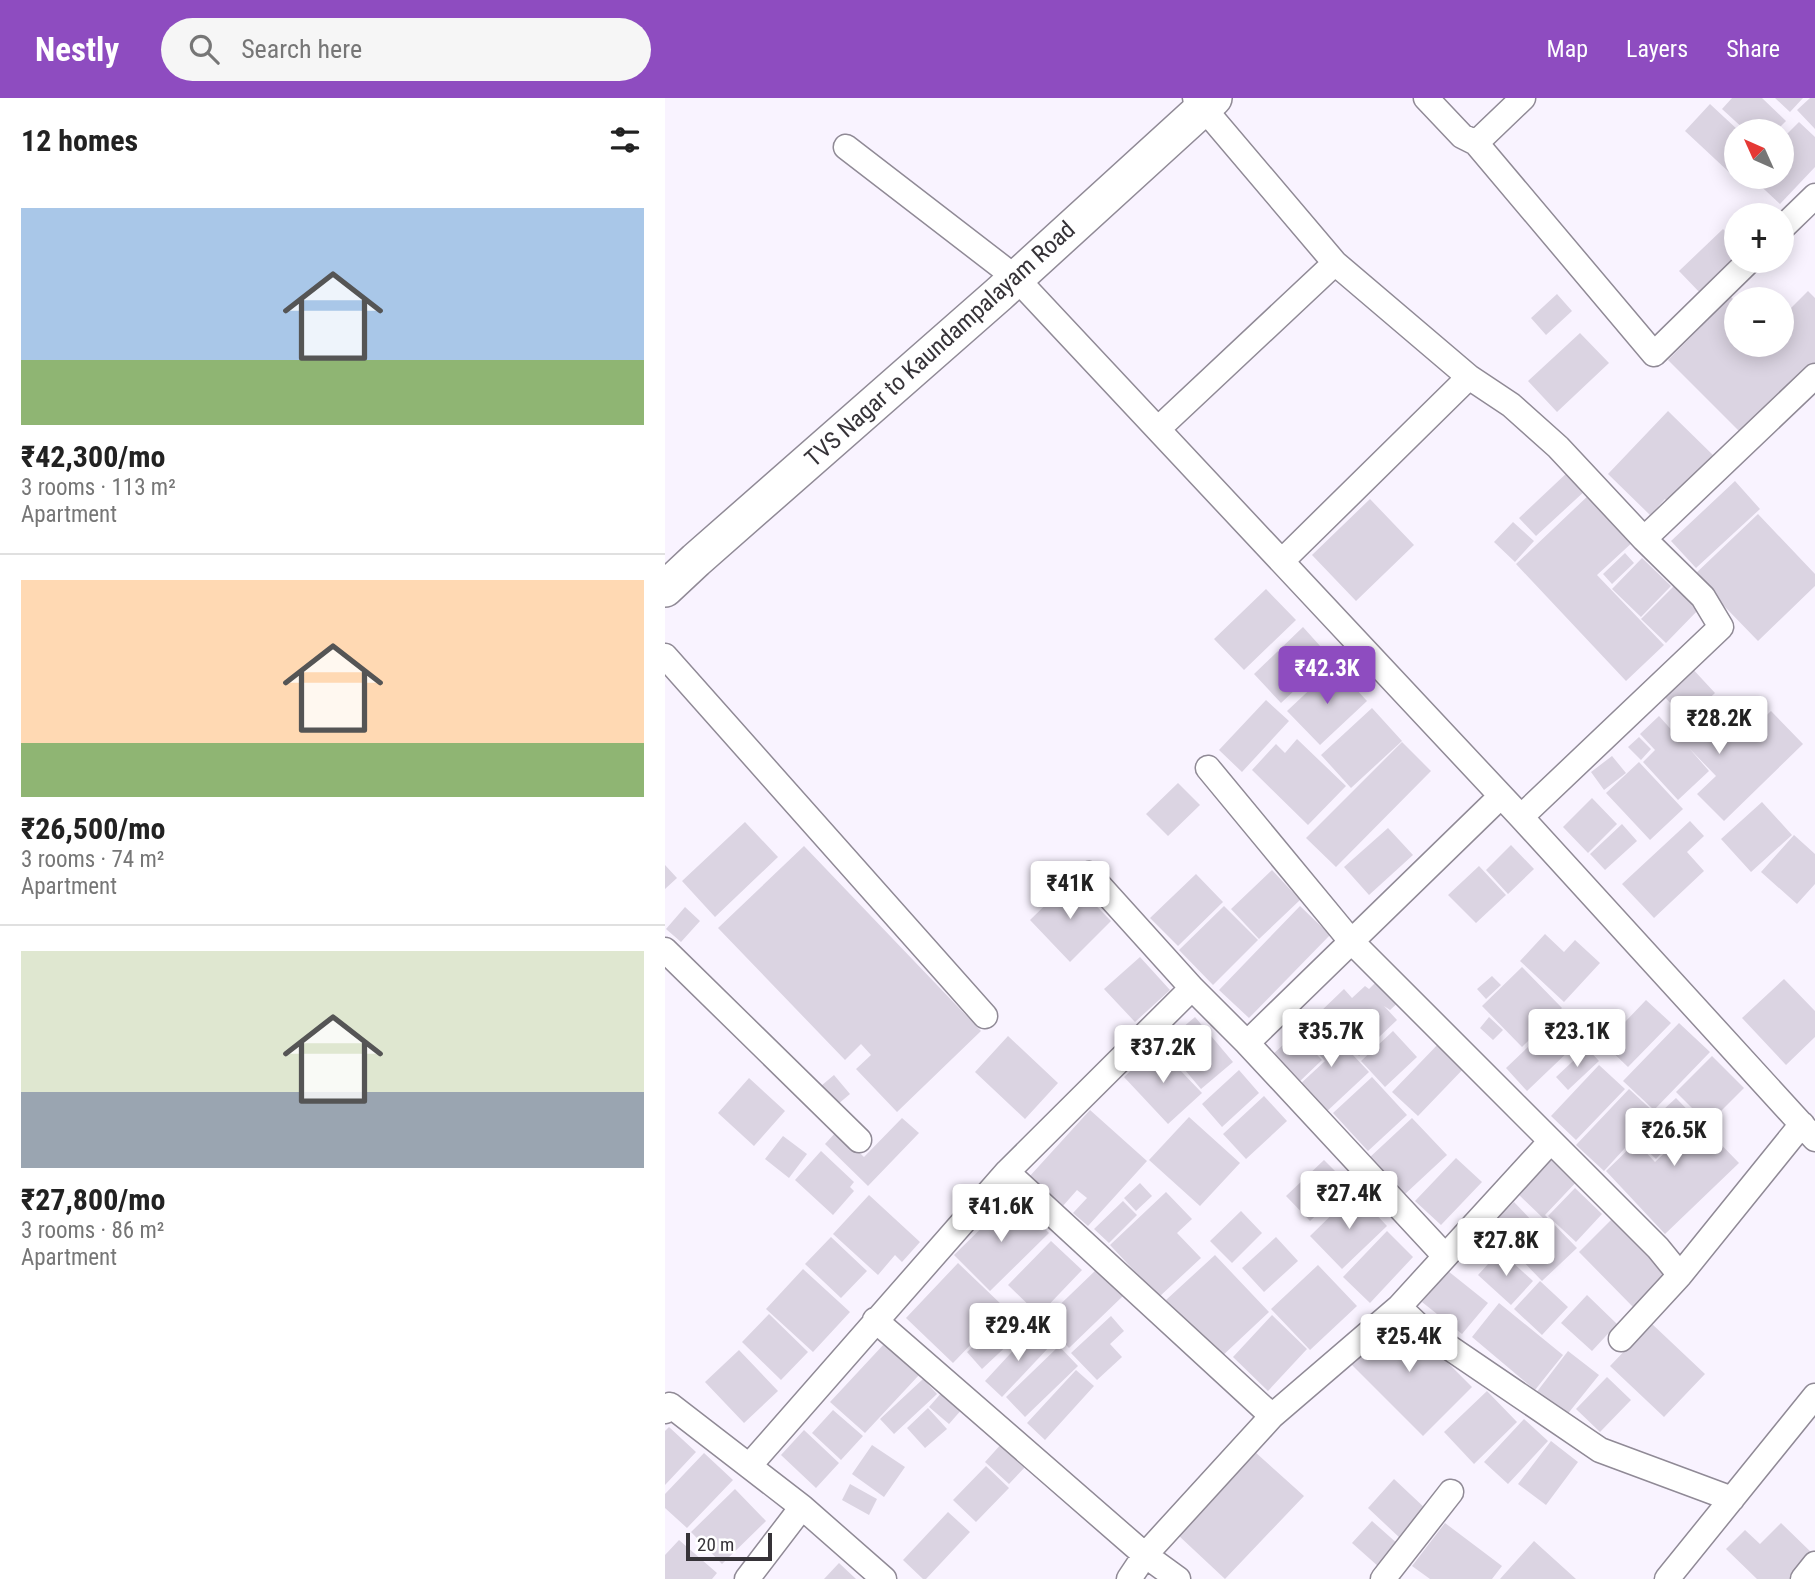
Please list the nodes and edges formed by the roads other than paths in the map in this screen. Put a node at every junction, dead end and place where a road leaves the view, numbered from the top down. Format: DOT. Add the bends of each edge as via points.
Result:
graph roads {
  1 [pos="1426,98"];
  2 [pos="1523,98"];
  3 [pos="1204,101"];
  4 [pos="1476,143"];
  5 [pos="846,147"];
  6 [pos="1815,196"];
  7 [pos="1794,216"];
  8 [pos="1335,263"];
  9 [pos="1737,273"];
  10 [pos="1017,278"];
  11 [pos="1815,376"];
  12 [pos="1469,377"];
  13 [pos="1158,429"];
  14 [pos="1644,539"];
  15 [pos="1282,561"];
  16 [pos="665,589"];
  17 [pos="665,656"];
  18 [pos="1208,768"];
  19 [pos="1501,796"];
  20 [pos="1521,817"];
  21 [pos="1089,874"];
  22 [pos="1351,941"];
  23 [pos="665,950"];
  24 [pos="1192,988"];
  25 [pos="985,1017"];
  26 [pos="1247,1044"];
  27 [pos="1808,1132"];
  28 [pos="859,1140"];
  29 [pos="1551,1141"];
  30 [pos="1007,1172"];
  31 [pos="1445,1256"];
  32 [pos="1680,1275"];
  33 [pos="1399,1307"];
  34 [pos="875,1320"];
  35 [pos="1621,1339"];
  36 [pos="1815,1395"];
  37 [pos="665,1411"];
  38 [pos="1272,1416"];
  39 [pos="749,1466"];
  40 [pos="1451,1493"];
  41 [pos="1731,1499"];
  42 [pos="802,1507"];
  43 [pos="1145,1555"];
  44 [pos="1815,1564"];
  45 [pos="747,1579"];
  46 [pos="884,1579"];
  47 [pos="1129,1579"];
  48 [pos="1178,1579"];
  49 [pos="1383,1579"];
  50 [pos="1667,1579"];
  51 [pos="1803,1579"];
  1 -- 4 [label="street" via="1462,136"];
  2 -- 4 [label="street"];
  3 -- 8 [label="street"];
  3 -- 10 [label="street, TVS Nagar to Kaundampalayam Road"];
  4 -- 9 [label="street" via="1654,354"];
  5 -- 10 [label="street"];
  6 -- 7 [label="street"];
  8 -- 12 [label="street"];
  8 -- 13 [label="street"];
  10 -- 13 [label="street"];
  10 -- 16 [label="street, TVS Nagar to Kaundampalayam Road"];
  11 -- 14 [label="street"];
  12 -- 14 [label="street" via="1511,405 1559,447"];
  12 -- 15 [label="street"];
  13 -- 15 [label="street"];
  14 -- 20 [label="street" via="1703,597 1721,627"];
  15 -- 19 [label="street"];
  17 -- 25 [label="street"];
  18 -- 22 [label="street"];
  19 -- 20 [label="street"];
  19 -- 22 [label="street"];
  20 -- 27 [label="street"];
  21 -- 24 [label="street"];
  22 -- 26 [label="street"];
  22 -- 29 [label="street"];
  23 -- 28 [label="street"];
  24 -- 26 [label="street"];
  24 -- 30 [label="street"];
  26 -- 31 [label="street"];
  27 -- 32 [label="street"];
  29 -- 31 [label="street"];
  29 -- 32 [label="street"];
  30 -- 34 [label="street"];
  30 -- 38 [label="street"];
  31 -- 33 [label="street"];
  32 -- 35 [label="street"];
  33 -- 38 [label="street"];
  33 -- 41 [label="street" via="1422,1329 1600,1450"];
  34 -- 39 [label="street"];
  34 -- 43 [label="street"];
  36 -- 41 [label="street"];
  37 -- 39 [label="street" via="670,1405"];
  38 -- 43 [label="street"];
  39 -- 42 [label="street"];
  40 -- 49 [label="street"];
  41 -- 50 [label="street"];
  42 -- 45 [label="street"];
  42 -- 46 [label="street"];
  43 -- 47 [label="street"];
  43 -- 48 [label="street"];
  44 -- 51 [label="street"];
}
